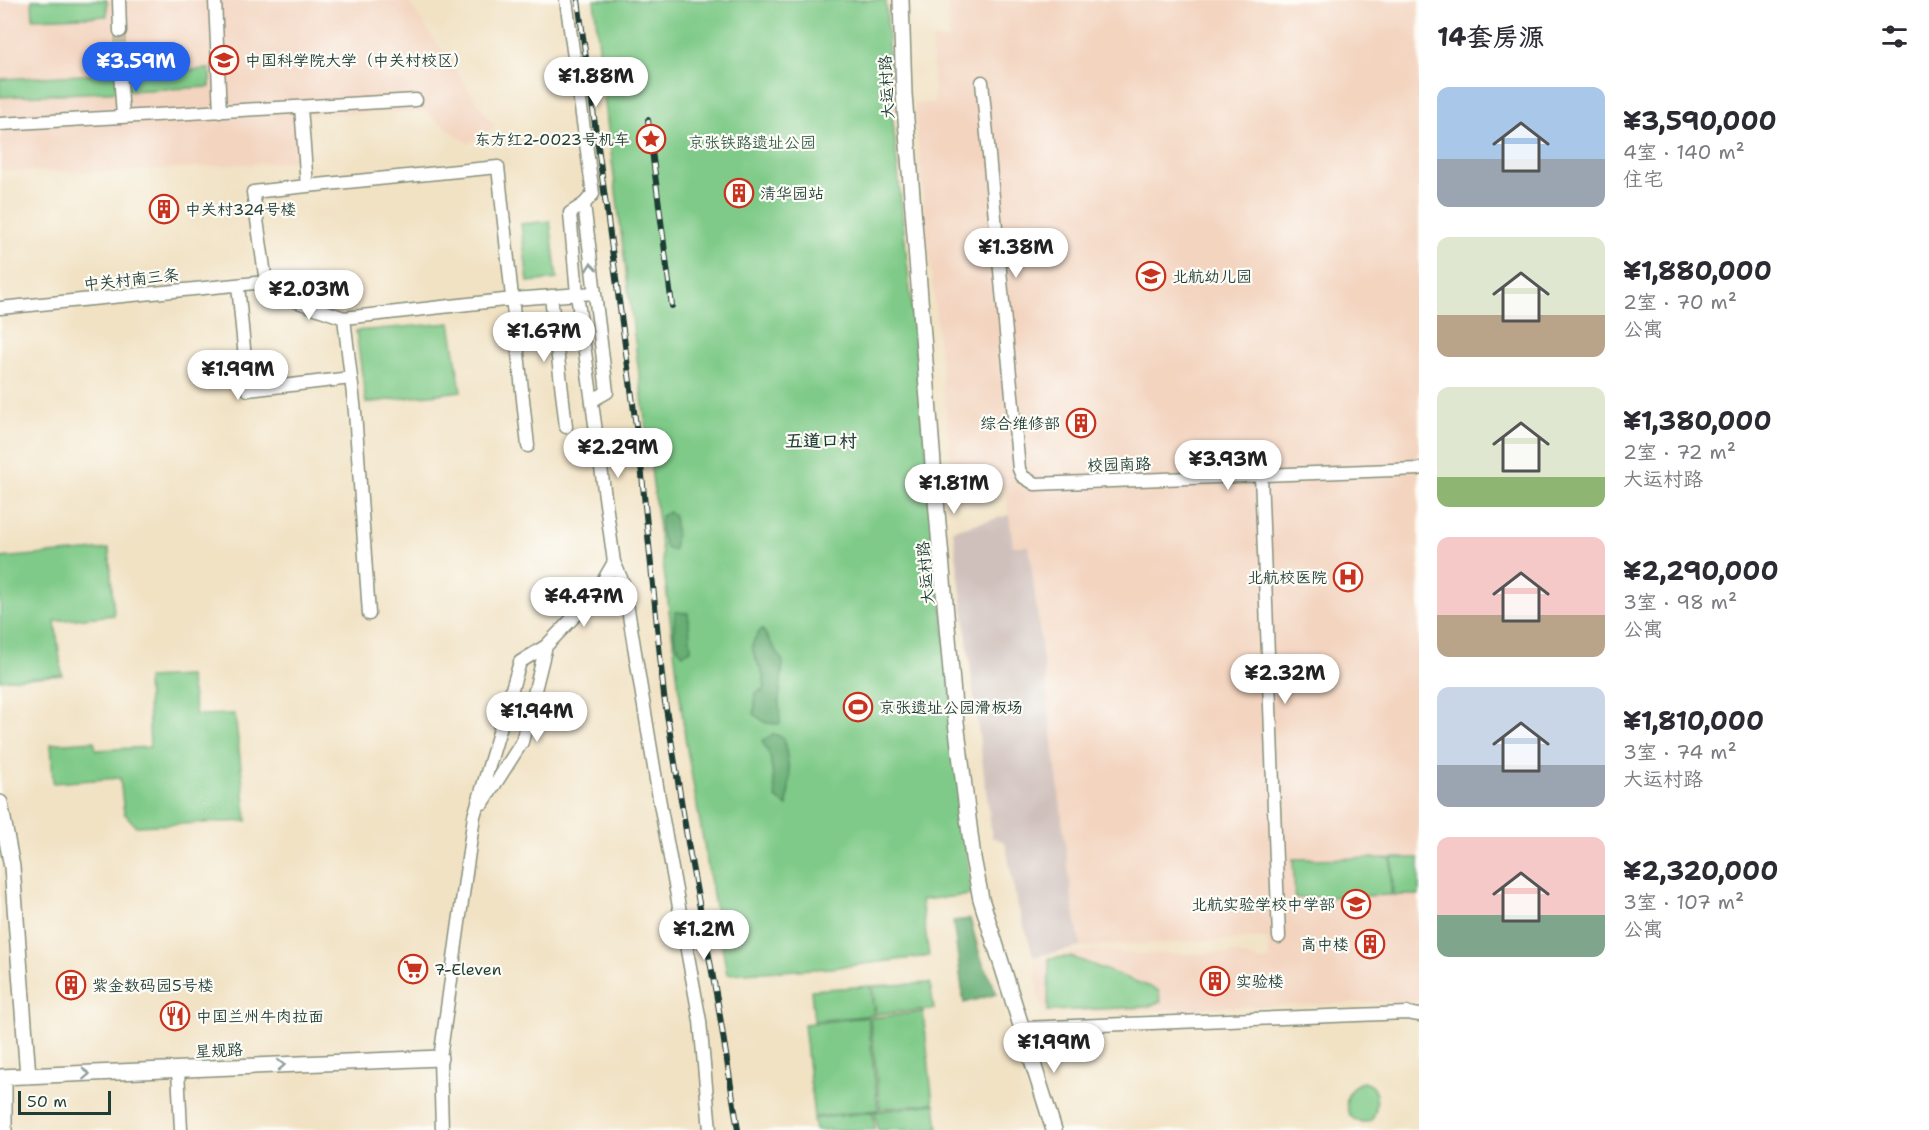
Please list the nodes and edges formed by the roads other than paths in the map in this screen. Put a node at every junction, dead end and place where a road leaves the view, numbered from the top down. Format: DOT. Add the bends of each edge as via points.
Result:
graph roads {
  1 [pos="119,0"];
  2 [pos="215,0"];
  3 [pos="566,0"];
  4 [pos="901,0"];
  5 [pos="120,31"];
  6 [pos="120,71"];
  7 [pos="982,82"];
  8 [pos="416,100"];
  9 [pos="301,107"];
  10 [pos="220,112"];
  11 [pos="123,117"];
  12 [pos="0,124"];
  13 [pos="307,186"];
  14 [pos="584,204"];
  15 [pos="266,282"];
  16 [pos="238,285"];
  17 [pos="594,293"];
  18 [pos="578,294"];
  19 [pos="551,296"];
  20 [pos="513,299"];
  21 [pos="0,308"];
  22 [pos="344,318"];
  23 [pos="351,378"];
  24 [pos="593,400"];
  25 [pos="566,427"];
  26 [pos="528,446"];
  27 [pos="1419,469"];
  28 [pos="1261,475"];
  29 [pos="614,562"];
  30 [pos="369,614"];
  31 [pos="546,646"];
  32 [pos="0,803"];
  33 [pos="474,816"];
  34 [pos="1279,937"];
  35 [pos="1419,1015"];
  36 [pos="1023,1028"];
  37 [pos="440,1058"];
  38 [pos="178,1070"];
  39 [pos="28,1076"];
  40 [pos="2,1077"];
  41 [pos="4,1130"];
  42 [pos="181,1130"];
  43 [pos="442,1130"];
  44 [pos="711,1130"];
  45 [pos="1054,1130"];
  1 -- 5 [label="street"];
  2 -- 10 [label="street"];
  3 -- 14 [label="street" via="593,194"];
  4 -- 36 [label="street, 大运村路" via="904,94 956,718 977,885"];
  6 -- 11 [label="street"];
  7 -- 28 [label="street, 校园南路" via="1018,469 1022,476 1035,484"];
  8 -- 9 [label="street"];
  9 -- 10 [label="street"];
  9 -- 13 [label="street"];
  10 -- 11 [label="street"];
  11 -- 12 [label="street"];
  13 -- 15 [label="street" via="253,192"];
  13 -- 20 [label="street" via="498,167"];
  17 -- 14 [label="street, one-way"];
  14 -- 18 [label="street" via="570,213"];
  15 -- 16 [label="street, 中关村南三条"];
  15 -- 22 [label="street" via="295,301"];
  16 -- 21 [label="street, 中关村南三条"];
  16 -- 23 [label="street" via="248,390"];
  17 -- 18 [label="street"];
  17 -- 24 [label="street" via="607,392"];
  18 -- 19 [label="street"];
  18 -- 24 [label="street"];
  19 -- 20 [label="street"];
  19 -- 25 [label="street"];
  20 -- 22 [label="street"];
  20 -- 26 [label="street"];
  22 -- 23 [label="street"];
  23 -- 30 [label="street"];
  24 -- 29 [label="street"];
  27 -- 28 [label="street, 校园南路"];
  28 -- 34 [label="street"];
  29 -- 31 [label="street" via="595,595"];
  29 -- 44 [label="street" via="624,585 700,1021"];
  31 -- 33 [label="street" via="522,742"];
  31 -- 33 [label="street" via="520,662"];
  32 -- 39 [label="street" via="12,867"];
  33 -- 37 [label="street"];
  35 -- 36 [label="street"];
  36 -- 45 [label="street, 大运村路"];
  38 -- 37 [label="street, 星规路, one-way"];
  37 -- 43 [label="street"];
  39 -- 38 [label="street, 星规路, one-way"];
  38 -- 42 [label="street"];
  39 -- 40 [label="street, 星规路"];
  40 -- 41 [label="street"];
}
